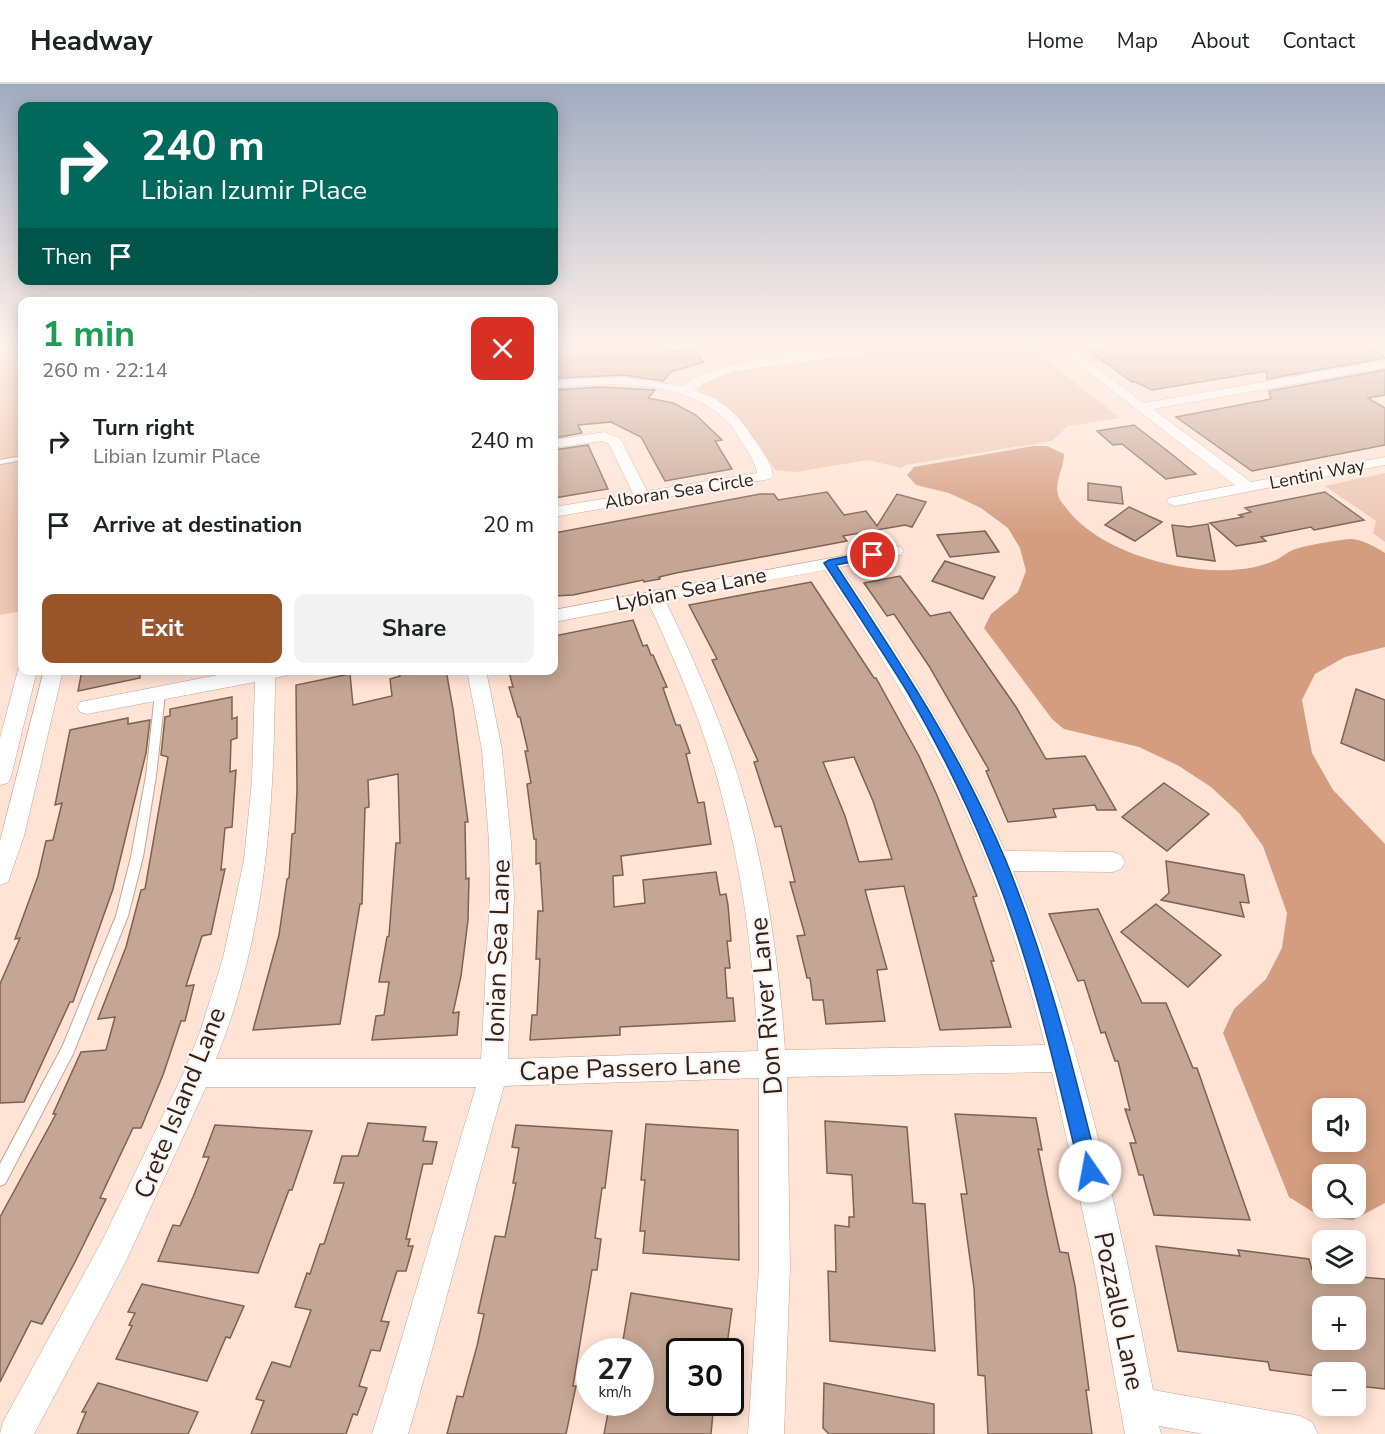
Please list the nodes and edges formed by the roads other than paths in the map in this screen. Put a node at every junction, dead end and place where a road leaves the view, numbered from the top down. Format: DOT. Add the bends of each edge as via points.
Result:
graph roads {
  1 [pos="717,408"];
  2 [pos="1144,408"];
  3 [pos="558,443"];
  4 [pos="18,459"];
  5 [pos="1385,461"];
  6 [pos="0,462"];
  7 [pos="1248,487"];
  8 [pos="642,496"];
  9 [pos="1174,501"];
  10 [pos="558,511"];
  11 [pos="895,550"];
  12 [pos="829,563"];
  13 [pos="654,596"];
  14 [pos="558,615"];
  15 [pos="27,675"];
  16 [pos="53,675"];
  17 [pos="258,675"];
  18 [pos="273,675"];
  19 [pos="477,675"];
  20 [pos="160,694"];
  21 [pos="87,707"];
  22 [pos="0,777"];
  23 [pos="998,861"];
  24 [pos="1113,862"];
  25 [pos="0,874"];
  26 [pos="1062,1058"];
  27 [pos="774,1064"];
  28 [pos="198,1073"];
  29 [pos="494,1073"];
  30 [pos="0,1179"];
  31 [pos="1140,1419"];
  32 [pos="15,1434"];
  33 [pos="390,1434"];
  34 [pos="766,1434"];
  35 [pos="1300,1434"];
  1 -- 8 [label="street, Alboran Sea Circle" via="735,420 765,467 765,476"];
  2 -- 7 [label="street"];
  3 -- 8 [label="street" via="604,436 615,441"];
  4 -- 6 [label="lane"];
  5 -- 7 [label="street, Lentini Way"];
  7 -- 9 [label="street, Lentini Way"];
  8 -- 10 [label="street, Alboran Sea Circle"];
  11 -- 12 [label="street, Lybian Sea Lane"];
  12 -- 13 [label="street, Lybian Sea Lane"];
  12 -- 23 [label="street, Pozzallo Lane" via="941,740"];
  13 -- 14 [label="street, Lybian Sea Lane"];
  13 -- 27 [label="street, Don River Lane" via="706,711 730,787 756,899"];
  15 -- 22 [label="street"];
  16 -- 25 [label="street" via="14,836"];
  17 -- 20 [label="street"];
  18 -- 28 [label="street, Crete Island Lane" via="251,886 224,995"];
  19 -- 29 [label="street, Ionian Sea Lane" via="492,750 500,842 502,896"];
  20 -- 21 [label="street"];
  20 -- 30 [label="lane" via="151,776 122,916 68,1049"];
  23 -- 24 [label="street"];
  23 -- 26 [label="street, Pozzallo Lane"];
  26 -- 27 [label="street, Cape Passero Lane"];
  26 -- 31 [label="street, Pozzallo Lane" via="1080,1125"];
  27 -- 29 [label="street, Cape Passero Lane"];
  27 -- 34 [label="street, Don River Lane" via="776,1218"];
  28 -- 29 [label="street, Cape Passero Lane"];
  28 -- 32 [label="street, Crete Island Lane" via="82,1317"];
  29 -- 33 [label="street, Ionian Sea Lane"];
  31 -- 35 [label="street"];
}
